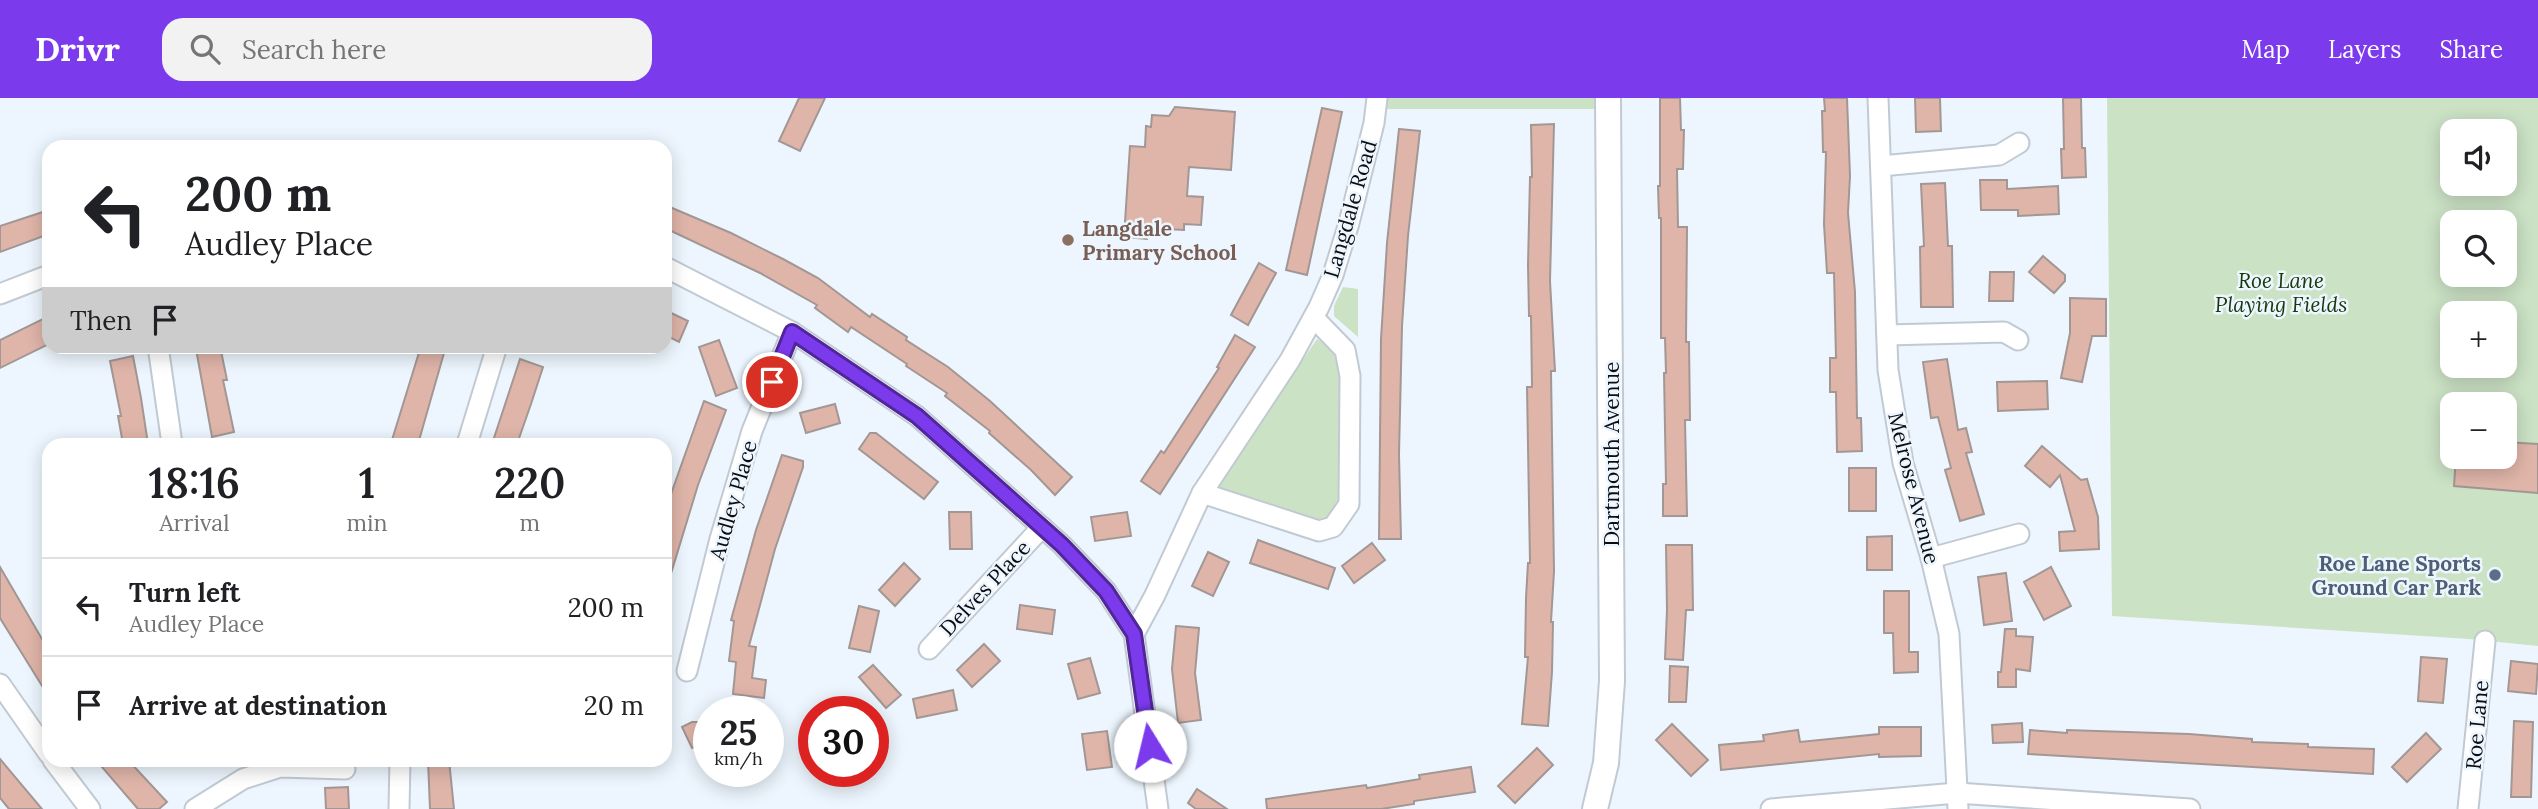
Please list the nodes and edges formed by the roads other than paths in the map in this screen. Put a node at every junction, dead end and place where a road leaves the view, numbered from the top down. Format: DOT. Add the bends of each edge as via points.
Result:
graph roads {
  1 [pos="1377,98"];
  2 [pos="1608,98"];
  3 [pos="1878,98"];
  4 [pos="2019,143"];
  5 [pos="1881,166"];
  6 [pos="672,271"];
  7 [pos="42,278"];
  8 [pos="0,294"];
  9 [pos="1314,318"];
  10 [pos="792,332"];
  11 [pos="1887,335"];
  12 [pos="2018,340"];
  13 [pos="159,354"];
  14 [pos="495,354"];
  15 [pos="171,438"];
  16 [pos="469,438"];
  17 [pos="1202,493"];
  18 [pos="1042,527"];
  19 [pos="2019,534"];
  20 [pos="1931,558"];
  21 [pos="1134,634"];
  22 [pos="2485,641"];
  23 [pos="929,649"];
  24 [pos="687,671"];
  25 [pos="0,684"];
  26 [pos="42,744"];
  27 [pos="58,767"];
  28 [pos="254,767"];
  29 [pos="400,767"];
  30 [pos="345,769"];
  31 [pos="1958,801"];
  32 [pos="90,809"];
  33 [pos="195,809"];
  34 [pos="399,809"];
  35 [pos="1158,809"];
  36 [pos="1595,809"];
  37 [pos="1771,809"];
  38 [pos="2190,809"];
  39 [pos="2469,809"];
  1 -- 9 [label="street, Langdale Road" via="1349,223"];
  2 -- 36 [label="street, Dartmouth Avenue" via="1612,681 1606,763"];
  3 -- 5 [label="street, Melrose Avenue"];
  4 -- 5 [label="street" via="1999,155"];
  5 -- 11 [label="street, Melrose Avenue"];
  6 -- 10 [label="street"];
  7 -- 8 [label="street"];
  9 -- 17 [label="street, Langdale Road"];
  9 -- 17 [label="street" via="1345,350 1350,376 1349,503 1333,527 1319,531"];
  10 -- 18 [label="street" via="917,416"];
  10 -- 24 [label="street, Audley Place" via="752,431"];
  11 -- 12 [label="street" via="2004,332"];
  11 -- 20 [label="street, Melrose Avenue" via="1903,463"];
  13 -- 15 [label="street"];
  14 -- 16 [label="street"];
  17 -- 21 [label="street, Langdale Road"];
  18 -- 21 [label="street" via="1106,591"];
  18 -- 23 [label="street, Delves Place"];
  19 -- 20 [label="street"];
  20 -- 31 [label="street, Melrose Avenue" via="1949,634"];
  21 -- 35 [label="street"];
  22 -- 39 [label="street, Roe Lane"];
  25 -- 26 [label="street"];
  27 -- 32 [label="street"];
  28 -- 30 [label="street"];
  28 -- 33 [label="street"];
  29 -- 34 [label="street"];
  31 -- 37 [label="street"];
  31 -- 38 [label="street"];
}
